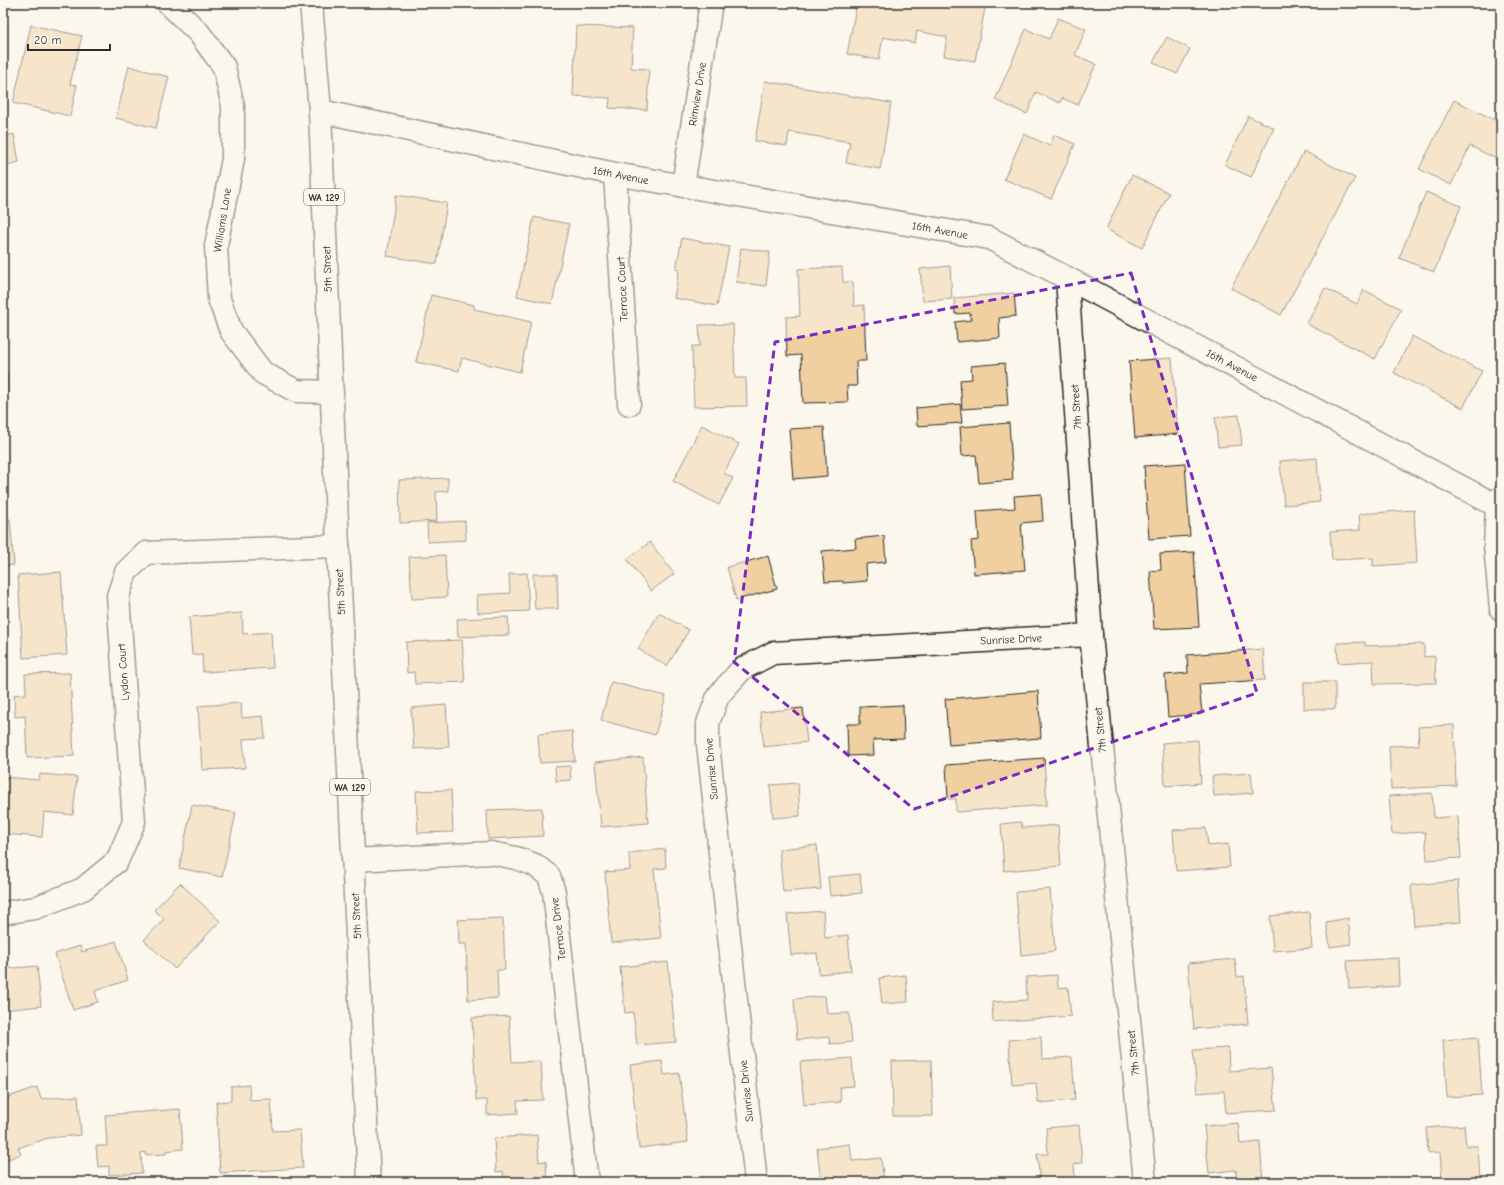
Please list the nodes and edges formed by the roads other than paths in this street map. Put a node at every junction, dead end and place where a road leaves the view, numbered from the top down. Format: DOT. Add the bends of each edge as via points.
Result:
graph roads {
  1 [pos="168,3"];
  2 [pos="311,3"];
  3 [pos="711,3"];
  4 [pos="320,111"];
  5 [pos="615,174"];
  6 [pos="683,186"];
  7 [pos="1067,278"];
  8 [pos="332,392"];
  9 [pos="629,404"];
  10 [pos="1500,503"];
  11 [pos="338,546"];
  12 [pos="1501,609"];
  13 [pos="1091,635"];
  14 [pos="353,860"];
  15 [pos="3,913"];
  16 [pos="368,1182"];
  17 [pos="587,1182"];
  18 [pos="756,1182"];
  19 [pos="1145,1182"];
  1 -- 8 [label="street, Williams Lane" via="199,33 224,67 233,106 233,159 216,246 219,299 231,331 264,373 296,391"];
  2 -- 4 [label="street, 5th Street / WA 129"];
  3 -- 6 [label="street, Rimview Drive"];
  4 -- 5 [label="street, 16th Avenue"];
  4 -- 8 [label="street, 5th Street / WA 129"];
  5 -- 6 [label="street, 16th Avenue"];
  5 -- 9 [label="street, Terrace Court"];
  6 -- 7 [label="street, 16th Avenue" via="989,238"];
  7 -- 10 [label="street, 16th Avenue"];
  7 -- 13 [label="street, 7th Street"];
  8 -- 11 [label="street, 5th Street / WA 129"];
  10 -- 12 [label="street" via="1495,546"];
  11 -- 14 [label="street, 5th Street / WA 129"];
  11 -- 15 [label="street, Lydon Court" via="146,553 126,572 118,596 134,822 116,861 83,889 34,908"];
  13 -- 18 [label="street, Sunrise Drive" via="773,653 742,669 718,696 708,722 708,744"];
  13 -- 19 [label="street, 7th Street"];
  14 -- 16 [label="street, 5th Street / WA 129"];
  14 -- 17 [label="street, Terrace Drive" via="491,853 535,865 549,876 554,892"];
}
